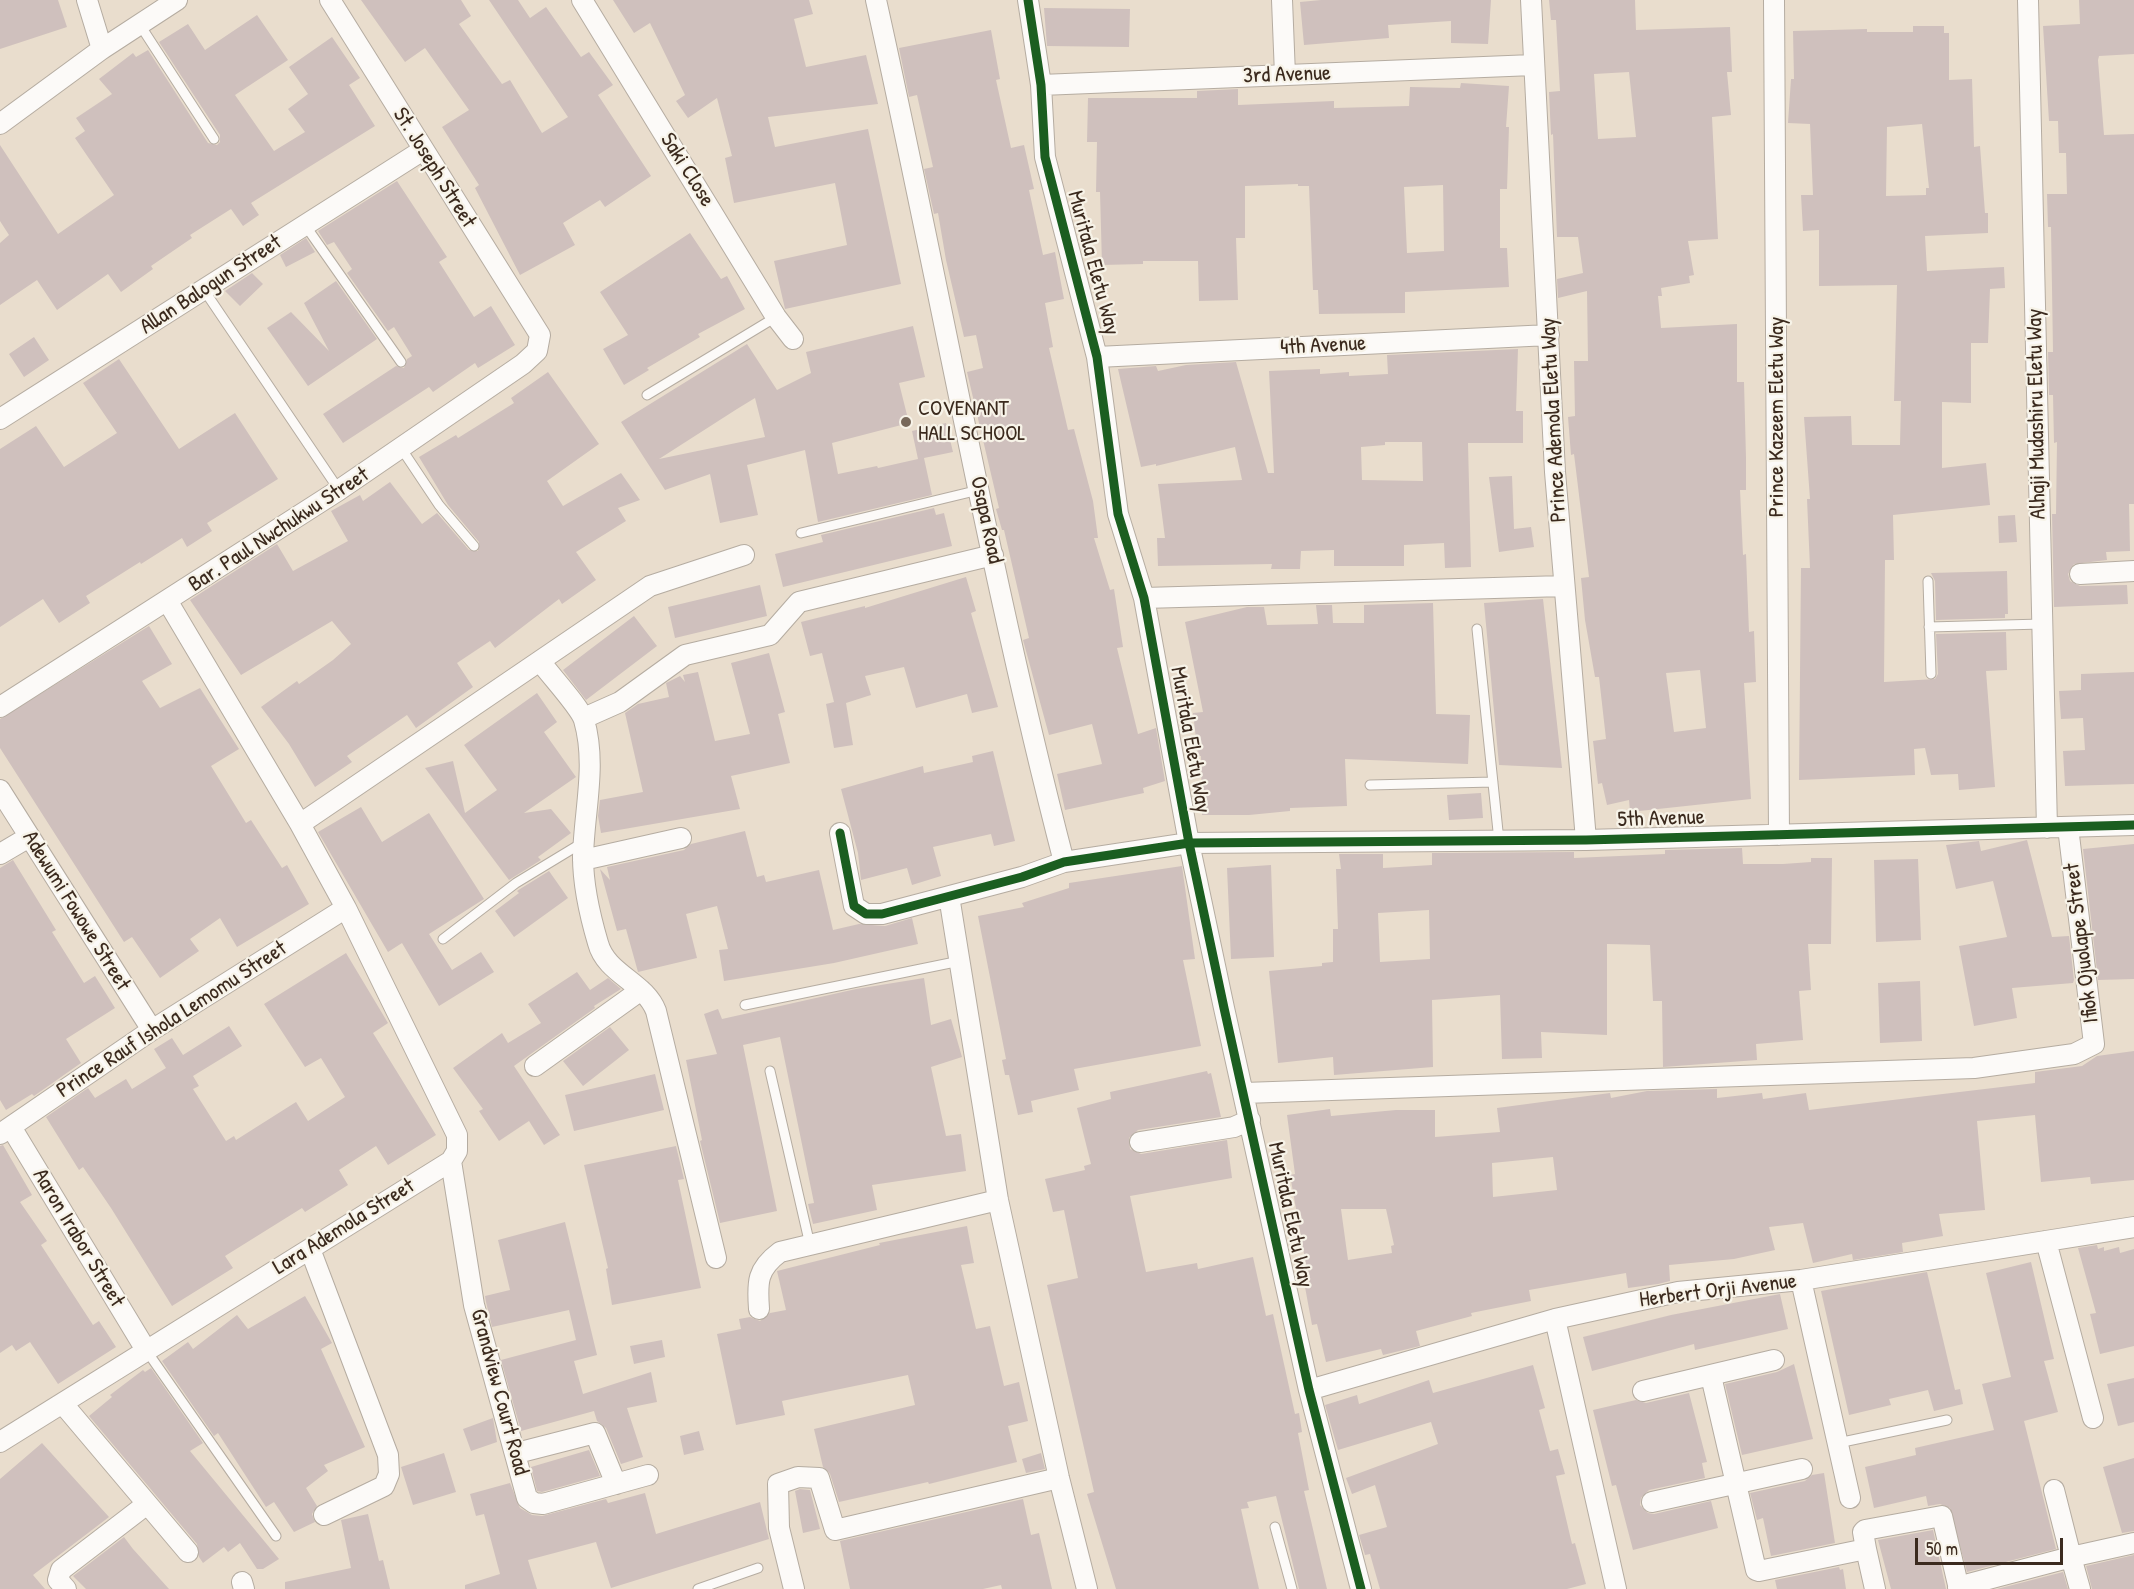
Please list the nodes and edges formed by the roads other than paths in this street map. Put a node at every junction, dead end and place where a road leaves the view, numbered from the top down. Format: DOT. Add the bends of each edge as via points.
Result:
graph roads {
  1 [pos="87,0"];
  2 [pos="177,0"];
  3 [pos="330,0"];
  4 [pos="582,0"];
  5 [pos="876,0"];
  6 [pos="1028,0"];
  7 [pos="1282,0"];
  8 [pos="1531,0"];
  9 [pos="1774,0"];
  10 [pos="2028,0"];
  11 [pos="140,25"];
  12 [pos="102,49"];
  13 [pos="1533,64"];
  14 [pos="1285,75"];
  15 [pos="1041,85"];
  16 [pos="0,124"];
  17 [pos="214,139"];
  18 [pos="423,150"];
  19 [pos="305,225"];
  20 [pos="204,290"];
  21 [pos="777,317"];
  22 [pos="540,335"];
  23 [pos="1549,335"];
  24 [pos="793,339"];
  25 [pos="1097,357"];
  26 [pos="401,362"];
  27 [pos="647,395"];
  28 [pos="0,420"];
  29 [pos="401,448"];
  30 [pos="339,490"];
  31 [pos="980,490"];
  32 [pos="801,533"];
  33 [pos="474,546"];
  34 [pos="744,555"];
  35 [pos="993,555"];
  36 [pos="2134,571"];
  37 [pos="2080,574"];
  38 [pos="1928,581"];
  39 [pos="1564,586"];
  40 [pos="1144,598"];
  41 [pos="168,602"];
  42 [pos="2042,624"];
  43 [pos="1929,627"];
  44 [pos="1477,629"];
  45 [pos="540,661"];
  46 [pos="1931,674"];
  47 [pos="0,707"];
  48 [pos="584,718"];
  49 [pos="1492,782"];
  50 [pos="1370,785"];
  51 [pos="0,790"];
  52 [pos="300,824"];
  53 [pos="2134,825"];
  54 [pos="2047,828"];
  55 [pos="2068,828"];
  56 [pos="840,832"];
  57 [pos="1779,835"];
  58 [pos="29,837"];
  59 [pos="681,838"];
  60 [pos="1586,840"];
  61 [pos="1499,841"];
  62 [pos="1189,843"];
  63 [pos="584,851"];
  64 [pos="0,854"];
  65 [pos="1064,862"];
  66 [pos="950,896"];
  67 [pos="346,908"];
  68 [pos="443,939"];
  69 [pos="960,961"];
  70 [pos="641,990"];
  71 [pos="745,1005"];
  72 [pos="152,1030"];
  73 [pos="535,1066"];
  74 [pos="770,1071"];
  75 [pos="1244,1093"];
  76 [pos="1250,1120"];
  77 [pos="5,1130"];
  78 [pos="1140,1142"];
  79 [pos="451,1161"];
  80 [pos="998,1200"];
  81 [pos="2134,1227"];
  82 [pos="2046,1241"];
  83 [pos="810,1245"];
  84 [pos="310,1249"];
  85 [pos="716,1258"];
  86 [pos="1801,1280"];
  87 [pos="759,1309"];
  88 [pos="1555,1319"];
  89 [pos="146,1350"];
  90 [pos="1774,1360"];
  91 [pos="1711,1376"];
  92 [pos="1309,1390"];
  93 [pos="1643,1391"];
  94 [pos="63,1404"];
  95 [pos="2093,1418"];
  96 [pos="1947,1420"];
  97 [pos="0,1442"];
  98 [pos="1838,1443"];
  99 [pos="517,1453"];
  100 [pos="1802,1468"];
  101 [pos="648,1475"];
  102 [pos="1059,1478"];
  103 [pos="1734,1483"];
  104 [pos="616,1484"];
  105 [pos="2054,1490"];
  106 [pos="1850,1498"];
  107 [pos="1652,1502"];
  108 [pos="147,1504"];
  109 [pos="324,1515"];
  110 [pos="1275,1527"];
  111 [pos="276,1536"];
  112 [pos="2134,1543"];
  113 [pos="1866,1549"];
  114 [pos="188,1552"];
  115 [pos="2071,1557"];
  116 [pos="758,1568"];
  117 [pos="1958,1588"];
  118 [pos="66,1589"];
  119 [pos="698,1589"];
  120 [pos="794,1589"];
  121 [pos="1087,1589"];
  122 [pos="1292,1589"];
  123 [pos="1361,1589"];
  124 [pos="1616,1589"];
  125 [pos="1875,1589"];
  126 [pos="2080,1589"];
  1 -- 12 [label="street"];
  2 -- 11 [label="street"];
  3 -- 18 [label="street, St. Joseph Street"];
  4 -- 21 [label="street, Saki Close"];
  5 -- 31 [label="street, Osapa Road"];
  6 -- 15 [label="street, Muritala Eletu Way"];
  7 -- 14 [label="street"];
  8 -- 13 [label="street, Prince Ademola Eletu Way"];
  9 -- 57 [label="street, Prince Kazeem Eletu Way"];
  10 -- 42 [label="street, Alhaji Mudashiru Eletu Way"];
  11 -- 12 [label="street"];
  11 -- 17 [label="lane"];
  12 -- 16 [label="street"];
  13 -- 14 [label="street, 3rd Avenue"];
  13 -- 23 [label="street, Prince Ademola Eletu Way"];
  14 -- 15 [label="street, 3rd Avenue"];
  15 -- 25 [label="street, Muritala Eletu Way" via="1045,157"];
  18 -- 19 [label="street, Allan Balogun Street"];
  18 -- 22 [label="street, St. Joseph Street"];
  19 -- 20 [label="street, Allan Balogun Street"];
  19 -- 26 [label="lane"];
  20 -- 28 [label="street, Allan Balogun Street"];
  20 -- 30 [label="lane"];
  21 -- 24 [label="street, Saki Close"];
  21 -- 27 [label="lane"];
  22 -- 29 [label="street, Bar. Paul Nwchukwu Street" via="537,351 524,364"];
  23 -- 25 [label="street, 4th Avenue"];
  23 -- 39 [label="street, Prince Ademola Eletu Way"];
  25 -- 40 [label="street, Muritala Eletu Way" via="1118,514"];
  29 -- 30 [label="street, Bar. Paul Nwchukwu Street"];
  29 -- 33 [label="lane" via="439,505"];
  30 -- 41 [label="street, Bar. Paul Nwchukwu Street"];
  31 -- 32 [label="lane"];
  31 -- 35 [label="street, Osapa Road"];
  34 -- 45 [label="street" via="650,586"];
  35 -- 48 [label="street" via="799,602 770,634 685,655 620,702"];
  35 -- 65 [label="street, Osapa Road" via="1029,727"];
  36 -- 37 [label="street"];
  38 -- 43 [label="lane"];
  39 -- 40 [label="street"];
  39 -- 60 [label="street, Prince Ademola Eletu Way"];
  40 -- 62 [label="street, Muritala Eletu Way"];
  41 -- 47 [label="street, Bar. Paul Nwchukwu Street"];
  41 -- 52 [label="street"];
  42 -- 43 [label="lane"];
  42 -- 54 [label="street, Alhaji Mudashiru Eletu Way"];
  43 -- 46 [label="lane"];
  44 -- 49 [label="lane"];
  45 -- 48 [label="street"];
  45 -- 52 [label="street"];
  48 -- 63 [label="street" via="591,782"];
  49 -- 50 [label="lane"];
  49 -- 61 [label="lane"];
  51 -- 58 [label="street, Adewumi Fowowe Street"];
  52 -- 67 [label="street"];
  53 -- 55 [label="street, 5th Avenue"];
  54 -- 55 [label="street, 5th Avenue"];
  54 -- 57 [label="street, 5th Avenue"];
  55 -- 75 [label="street, Ifiok Ojuolape Street" via="2094,1044 2074,1053 1974,1068"];
  56 -- 66 [label="street, 5th Avenue" via="854,906 866,914 882,914"];
  57 -- 60 [label="street, 5th Avenue"];
  58 -- 64 [label="street"];
  58 -- 72 [label="street, Adewumi Fowowe Street"];
  59 -- 63 [label="street"];
  60 -- 61 [label="street, 5th Avenue"];
  61 -- 62 [label="street, 5th Avenue"];
  62 -- 65 [label="street, 5th Avenue"];
  62 -- 75 [label="street, Muritala Eletu Way"];
  63 -- 68 [label="lane" via="516,883"];
  63 -- 70 [label="street" via="598,944 612,965"];
  65 -- 66 [label="street, 5th Avenue"];
  66 -- 69 [label="street"];
  67 -- 72 [label="street, Prince Rauf Ishola Lemomu Street"];
  67 -- 79 [label="street" via="457,1135 457,1151"];
  69 -- 71 [label="lane"];
  69 -- 80 [label="street"];
  70 -- 73 [label="street"];
  70 -- 85 [label="street" via="656,1011"];
  72 -- 77 [label="street, Prince Rauf Ishola Lemomu Street"];
  74 -- 83 [label="lane"];
  75 -- 76 [label="street, Muritala Eletu Way"];
  76 -- 78 [label="street" via="1234,1127"];
  76 -- 92 [label="street, Muritala Eletu Way"];
  77 -- 89 [label="street, Aaron Irabor Street"];
  79 -- 84 [label="street, Lara Ademola Street"];
  79 -- 99 [label="street, Grandview Court Road" via="474,1305"];
  80 -- 83 [label="street"];
  80 -- 102 [label="street"];
  81 -- 82 [label="street, Herbert Orji Avenue"];
  82 -- 86 [label="street, Herbert Orji Avenue"];
  82 -- 95 [label="street"];
  83 -- 87 [label="street" via="780,1252 765,1263 758,1292"];
  84 -- 89 [label="street, Lara Ademola Street"];
  84 -- 109 [label="street" via="388,1455 389,1474 384,1486"];
  86 -- 88 [label="street, Herbert Orji Avenue" via="1678,1292"];
  86 -- 98 [label="street"];
  88 -- 92 [label="street, Herbert Orji Avenue"];
  88 -- 124 [label="street"];
  89 -- 94 [label="street, Lara Ademola Street"];
  89 -- 111 [label="lane"];
  90 -- 91 [label="street"];
  91 -- 93 [label="street"];
  91 -- 103 [label="street"];
  92 -- 123 [label="street, Muritala Eletu Way"];
  94 -- 97 [label="street, Lara Ademola Street"];
  94 -- 108 [label="street"];
  96 -- 98 [label="lane"];
  98 -- 106 [label="street"];
  99 -- 104 [label="street" via="591,1432 598,1437"];
  99 -- 104 [label="street, Grandview Court Road" via="527,1497 534,1503 543,1504"];
  100 -- 103 [label="street"];
  101 -- 104 [label="street, Grandview Court Road"];
  102 -- 120 [label="street" via="836,1530 819,1478 798,1477 778,1484 779,1528"];
  102 -- 121 [label="street"];
  103 -- 107 [label="street"];
  103 -- 113 [label="street" via="1756,1570"];
  105 -- 115 [label="street"];
  108 -- 114 [label="street"];
  108 -- 118 [label="street" via="61,1570 58,1580"];
  110 -- 122 [label="lane"];
  112 -- 115 [label="street"];
  113 -- 117 [label="street" via="1864,1531 1942,1516"];
  113 -- 125 [label="street"];
  115 -- 117 [label="street"];
  115 -- 126 [label="street"];
  116 -- 119 [label="lane"];
}
